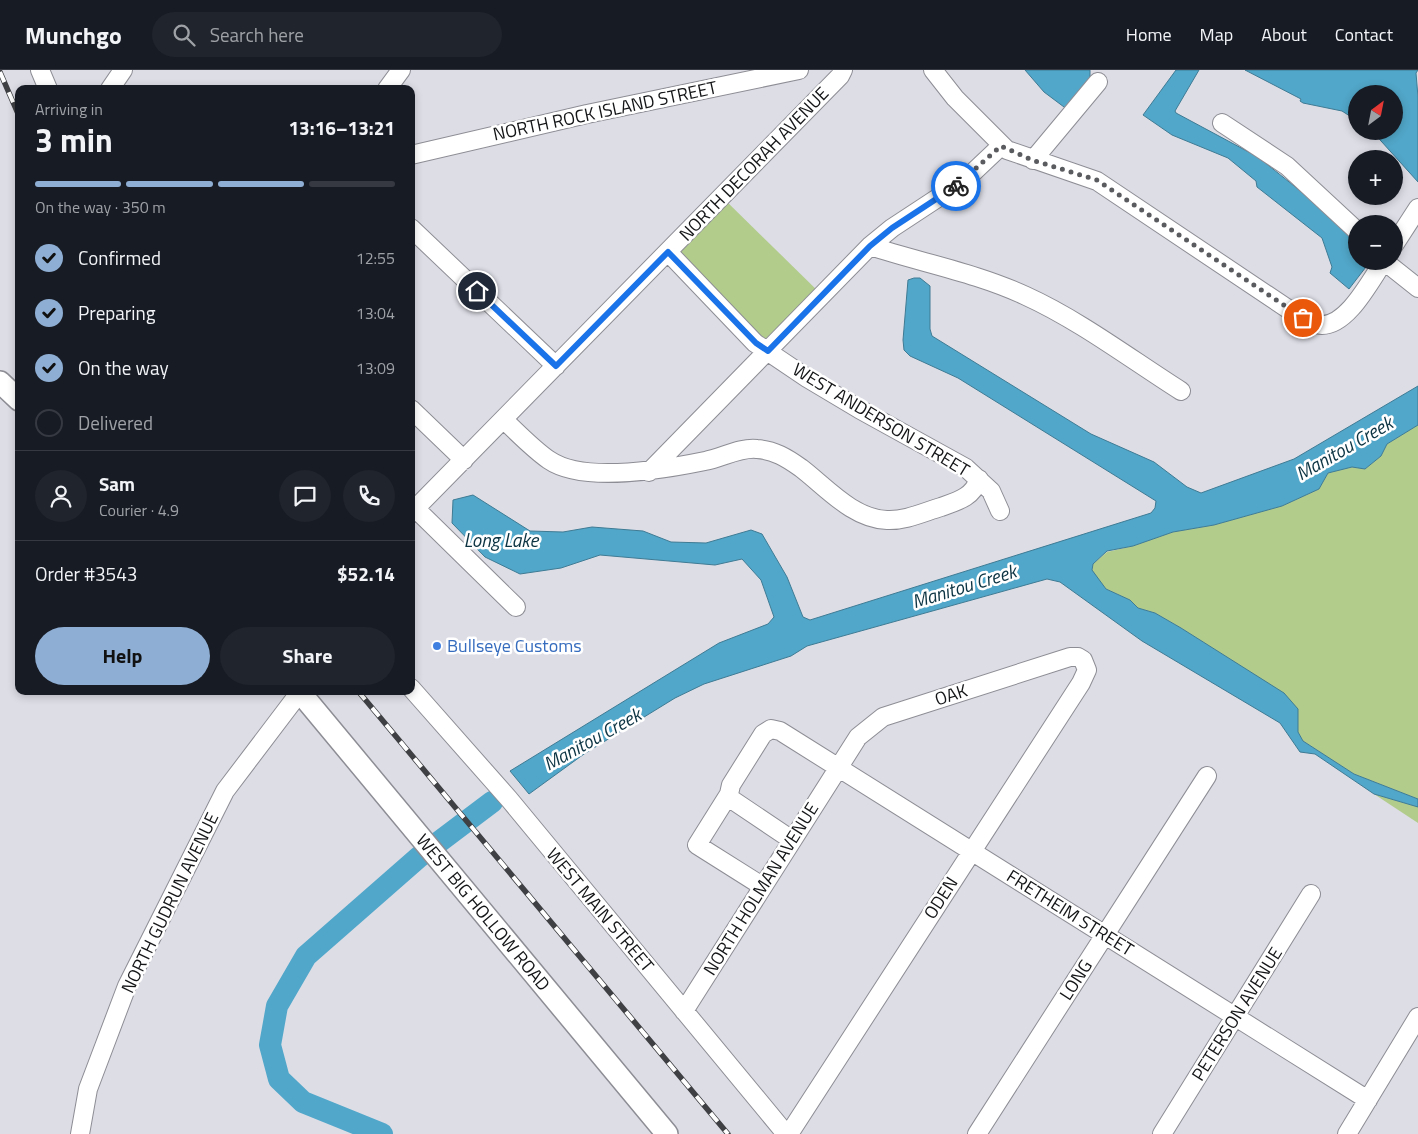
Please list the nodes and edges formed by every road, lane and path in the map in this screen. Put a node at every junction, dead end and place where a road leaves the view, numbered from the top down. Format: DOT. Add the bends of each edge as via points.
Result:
graph roads {
  1 [pos="40,70"];
  2 [pos="123,70"];
  3 [pos="402,70"];
  4 [pos="799,70"];
  5 [pos="843,70"];
  6 [pos="933,70"];
  7 [pos="1098,82"];
  8 [pos="46,85"];
  9 [pos="113,85"];
  10 [pos="390,85"];
  11 [pos="1222,123"];
  12 [pos="1001,146"];
  13 [pos="415,154"];
  14 [pos="1032,160"];
  15 [pos="1418,208"];
  16 [pos="1348,223"];
  17 [pos="415,232"];
  18 [pos="1403,232"];
  19 [pos="870,246"];
  20 [pos="668,252"];
  21 [pos="1378,270"];
  22 [pos="1395,270"];
  23 [pos="1418,288"];
  24 [pos="768,351"];
  25 [pos="556,366"];
  26 [pos="0,382"];
  27 [pos="1181,391"];
  28 [pos="15,396"];
  29 [pos="415,413"];
  30 [pos="504,420"];
  31 [pos="464,460"];
  32 [pos="649,472"];
  33 [pos="979,479"];
  34 [pos="415,510"];
  35 [pos="1000,511"];
  36 [pos="415,512"];
  37 [pos="516,607"];
  38 [pos="1083,660"];
  39 [pos="415,693"];
  40 [pos="297,695"];
  41 [pos="302,695"];
  42 [pos="838,768"];
  43 [pos="1207,776"];
  44 [pos="729,794"];
  45 [pos="792,840"];
  46 [pos="972,851"];
  47 [pos="762,886"];
  48 [pos="1312,894"];
  49 [pos="1105,934"];
  50 [pos="684,1011"];
  51 [pos="1236,1016"];
  52 [pos="1418,1017"];
  53 [pos="1368,1100"];
  54 [pos="80,1134"];
  55 [pos="667,1134"];
  56 [pos="788,1134"];
  57 [pos="977,1134"];
  58 [pos="1162,1134"];
  59 [pos="1347,1134"];
  1 -- 8 [label="street"];
  2 -- 9 [label="street"];
  3 -- 10 [label="street"];
  4 -- 13 [label="street, NORTH ROCK ISLAND STREET"];
  5 -- 20 [label="street, NORTH DECORAH AVENUE"];
  6 -- 12 [label="street"];
  7 -- 14 [label="street"];
  11 -- 16 [label="street" via="1287,166"];
  12 -- 14 [label="street"];
  12 -- 19 [label="street" via="965,180"];
  14 -- 21 [label="street" via="1097,180 1303,318 1321,325 1345,315"];
  15 -- 18 [label="street"];
  17 -- 25 [label="street"];
  19 -- 24 [label="street"];
  19 -- 27 [label="street" via="1025,296 1050,308"];
  20 -- 24 [label="street, WEST ANDERSON STREET" via="756,343"];
  20 -- 25 [label="street, NORTH DECORAH AVENUE"];
  22 -- 23 [label="street"];
  24 -- 32 [label="street"];
  24 -- 33 [label="street, WEST ANDERSON STREET" via="859,409 954,459"];
  25 -- 30 [label="street, NORTH DECORAH AVENUE"];
  26 -- 28 [label="main road"];
  29 -- 31 [label="street"];
  30 -- 31 [label="street, NORTH DECORAH AVENUE"];
  30 -- 32 [label="street" via="549,460 563,467 584,471"];
  31 -- 34 [label="street, NORTH DECORAH AVENUE"];
  32 -- 33 [label="street" via="713,460 754,448 770,450 786,458 867,517 887,520 913,516 958,501 972,493"];
  33 -- 35 [label="street, WEST ANDERSON STREET" via="995,495"];
  36 -- 37 [label="street"];
  38 -- 42 [label="street, OAK" via="1070,657 883,717 858,737"];
  38 -- 46 [label="street, ODEN" via="1087,670"];
  39 -- 50 [label="street, WEST MAIN STREET" via="509,799"];
  40 -- 54 [label="street, NORTH GUDRUN AVENUE" via="226,791 136,969 88,1089"];
  41 -- 55 [label="main road, WEST BIG HOLLOW ROAD"];
  42 -- 44 [label="street, FRETHEIM STREET" via="780,731 770,729 763,734 731,785"];
  42 -- 45 [label="street, NORTH HOLMAN AVENUE"];
  42 -- 46 [label="street, FRETHEIM STREET"];
  43 -- 49 [label="street, LONG"];
  44 -- 45 [label="street" via="731,799"];
  44 -- 47 [label="street" via="696,845"];
  45 -- 47 [label="street, NORTH HOLMAN AVENUE"];
  46 -- 49 [label="street, FRETHEIM STREET"];
  46 -- 56 [label="street, ODEN"];
  47 -- 50 [label="street, NORTH HOLMAN AVENUE"];
  48 -- 51 [label="street, PETERSON AVENUE"];
  49 -- 51 [label="street, FRETHEIM STREET"];
  49 -- 57 [label="street, LONG"];
  50 -- 56 [label="street, WEST MAIN STREET"];
  51 -- 53 [label="street, FRETHEIM STREET"];
  51 -- 58 [label="street, PETERSON AVENUE"];
  52 -- 53 [label="street"];
  53 -- 59 [label="street"];
}
